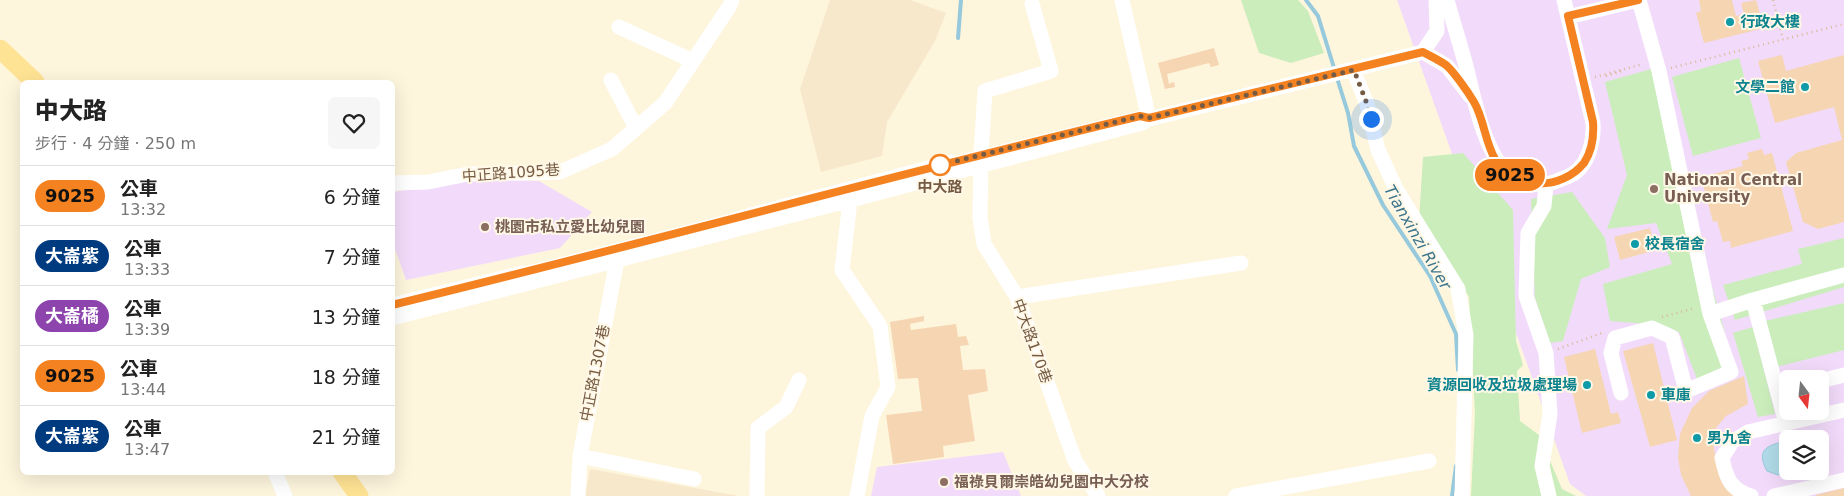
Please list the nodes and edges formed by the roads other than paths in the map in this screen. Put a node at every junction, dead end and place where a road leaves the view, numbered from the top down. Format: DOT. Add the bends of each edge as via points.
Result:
graph roads {
  1 [pos="732,0"];
  2 [pos="1122,0"];
  3 [pos="1436,0"];
  4 [pos="1447,0"];
  5 [pos="1567,0"];
  6 [pos="1638,0"];
  7 [pos="1032,4"];
  8 [pos="1568,16"];
  9 [pos="619,27"];
  10 [pos="0,49"];
  11 [pos="1423,52"];
  12 [pos="693,61"];
  13 [pos="1350,70"];
  14 [pos="33,80"];
  15 [pos="611,80"];
  16 [pos="1475,103"];
  17 [pos="1149,118"];
  18 [pos="636,128"];
  19 [pos="981,159"];
  20 [pos="395,183"];
  21 [pos="1546,184"];
  22 [pos="851,194"];
  23 [pos="617,255"];
  24 [pos="1241,263"];
  25 [pos="1844,275"];
  26 [pos="1017,297"];
  27 [pos="1753,300"];
  28 [pos="395,304"];
  29 [pos="1710,314"];
  30 [pos="395,317"];
  31 [pos="1844,375"];
  32 [pos="1829,379"];
  33 [pos="798,380"];
  34 [pos="1779,380"];
  35 [pos="1621,393"];
  36 [pos="1844,410"];
  37 [pos="1786,420"];
  38 [pos="1786,423"];
  39 [pos="580,456"];
  40 [pos="1429,461"];
  41 [pos="276,475"];
  42 [pos="344,475"];
  43 [pos="694,479"];
  44 [pos="1844,480"];
  45 [pos="1800,493"];
  46 [pos="285,496"];
  47 [pos="359,496"];
  48 [pos="578,496"];
  49 [pos="758,496"];
  50 [pos="857,496"];
  51 [pos="1098,496"];
  52 [pos="1236,496"];
  53 [pos="1462,496"];
  54 [pos="1549,496"];
  55 [pos="1751,496"];
  56 [pos="1774,496"];
  1 -- 12 [label="street, 中正路1095巷"];
  2 -- 17 [label="street"];
  3 -- 11 [label="street" via="1436,32"];
  4 -- 16 [label="street"];
  5 -- 8 [label="street"];
  6 -- 8 [label="street"];
  6 -- 29 [label="street" via="1658,66"];
  7 -- 19 [label="street, 中大路170巷" via="1051,71 985,91"];
  8 -- 21 [label="street" via="1594,135 1584,163 1570,176"];
  9 -- 12 [label="street"];
  10 -- 14 [label="main road"];
  11 -- 13 [label="street"];
  11 -- 16 [label="street" via="1447,66"];
  12 -- 18 [label="street, 中正路1095巷" via="665,103"];
  13 -- 17 [label="street"];
  13 -- 53 [label="street" via="1367,104 1378,150 1396,189 1458,289 1466,335"];
  15 -- 18 [label="street"];
  16 -- 21 [label="street" via="1496,160 1510,175 1527,183"];
  17 -- 19 [label="street" via="1142,123"];
  18 -- 20 [label="street, 中正路1095巷" via="612,149 560,172 468,174 428,182"];
  19 -- 22 [label="street"];
  19 -- 26 [label="street, 中大路170巷" via="980,218 984,244"];
  21 -- 54 [label="street" via="1544,206 1528,233 1526,296 1546,353 1550,414 1542,466"];
  22 -- 23 [label="street"];
  22 -- 50 [label="street" via="842,270 880,326 888,387 872,416"];
  23 -- 28 [label="street"];
  23 -- 30 [label="street"];
  23 -- 39 [label="street, 中正路1307巷"];
  24 -- 26 [label="street"];
  25 -- 27 [label="street"];
  26 -- 51 [label="street, 中大路170巷" via="1075,461"];
  27 -- 29 [label="street"];
  27 -- 34 [label="street"];
  29 -- 35 [label="street" via="1731,372 1686,391 1672,337 1652,328 1615,338 1610,353"];
  31 -- 32 [label="street"];
  33 -- 49 [label="street" via="786,407 758,428"];
  36 -- 38 [label="street"];
  37 -- 38 [label="street"];
  38 -- 55 [label="street" via="1748,432 1732,442 1722,458 1726,477 1739,493"];
  39 -- 43 [label="street"];
  39 -- 48 [label="street, 中正路1307巷"];
  40 -- 52 [label="street"];
  41 -- 46 [label="street"];
  42 -- 47 [label="main road"];
  44 -- 45 [label="street"];
  45 -- 56 [label="street"];
}
